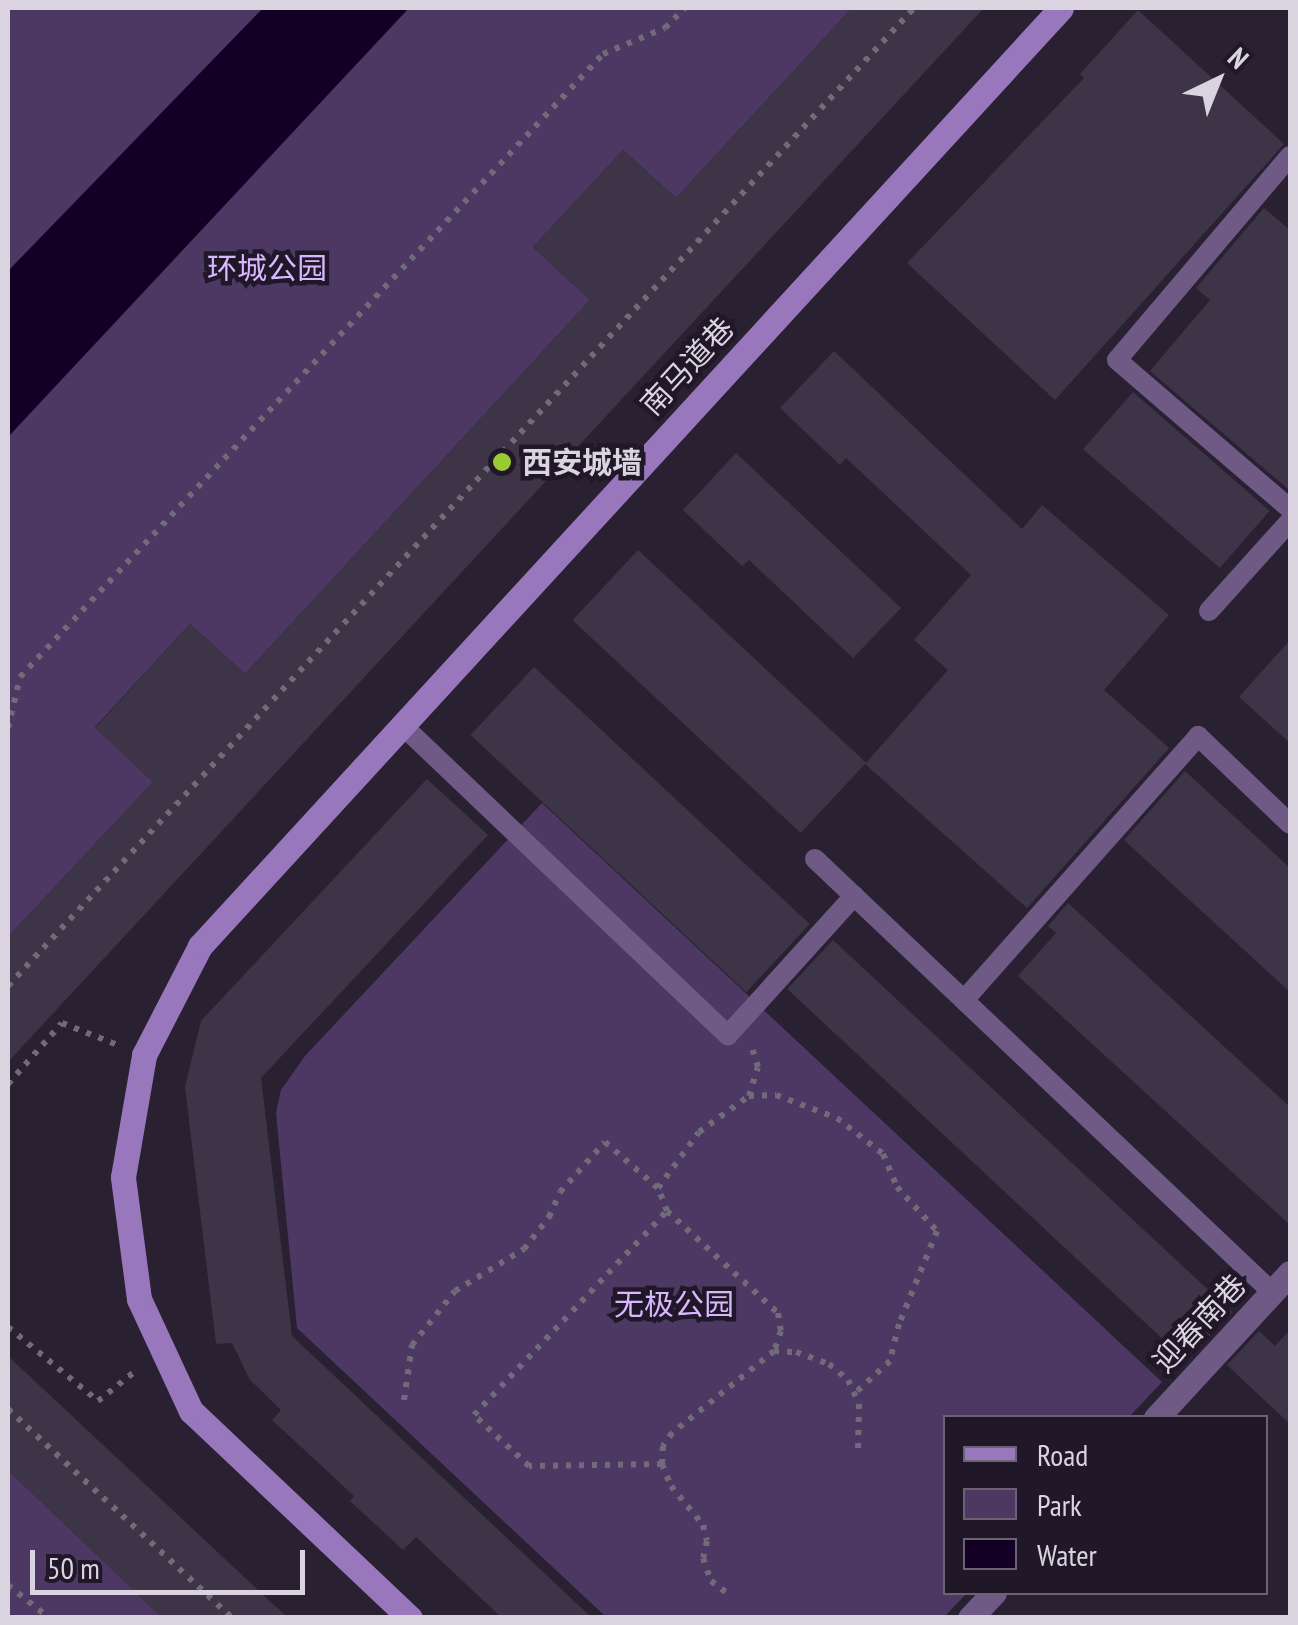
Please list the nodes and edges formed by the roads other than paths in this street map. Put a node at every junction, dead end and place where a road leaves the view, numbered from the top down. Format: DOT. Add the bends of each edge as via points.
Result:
graph roads {
  1 [pos="1061,8"];
  2 [pos="1290,156"];
  3 [pos="1290,509"];
  4 [pos="1290,521"];
  5 [pos="1208,611"];
  6 [pos="402,725"];
  7 [pos="1290,824"];
  8 [pos="815,859"];
  9 [pos="854,896"];
  10 [pos="964,1000"];
  11 [pos="1290,1273"];
  12 [pos="1272,1292"];
  13 [pos="1159,1415"];
  14 [pos="991,1595"];
  15 [pos="410,1618"];
  16 [pos="970,1618"];
  1 -- 6 [label="street, 南马道巷"];
  2 -- 3 [label="lane" via="1117,360"];
  4 -- 5 [label="lane"];
  6 -- 9 [label="lane" via="728,1035"];
  6 -- 15 [label="street, 南马道巷" via="200,946 144,1056 123,1177 139,1299 191,1411"];
  7 -- 10 [label="lane" via="1198,736"];
  8 -- 9 [label="lane"];
  9 -- 10 [label="lane"];
  10 -- 12 [label="lane"];
  11 -- 12 [label="street, 迎春南巷"];
  12 -- 13 [label="street, 迎春南巷"];
  14 -- 16 [label="street"];
}
